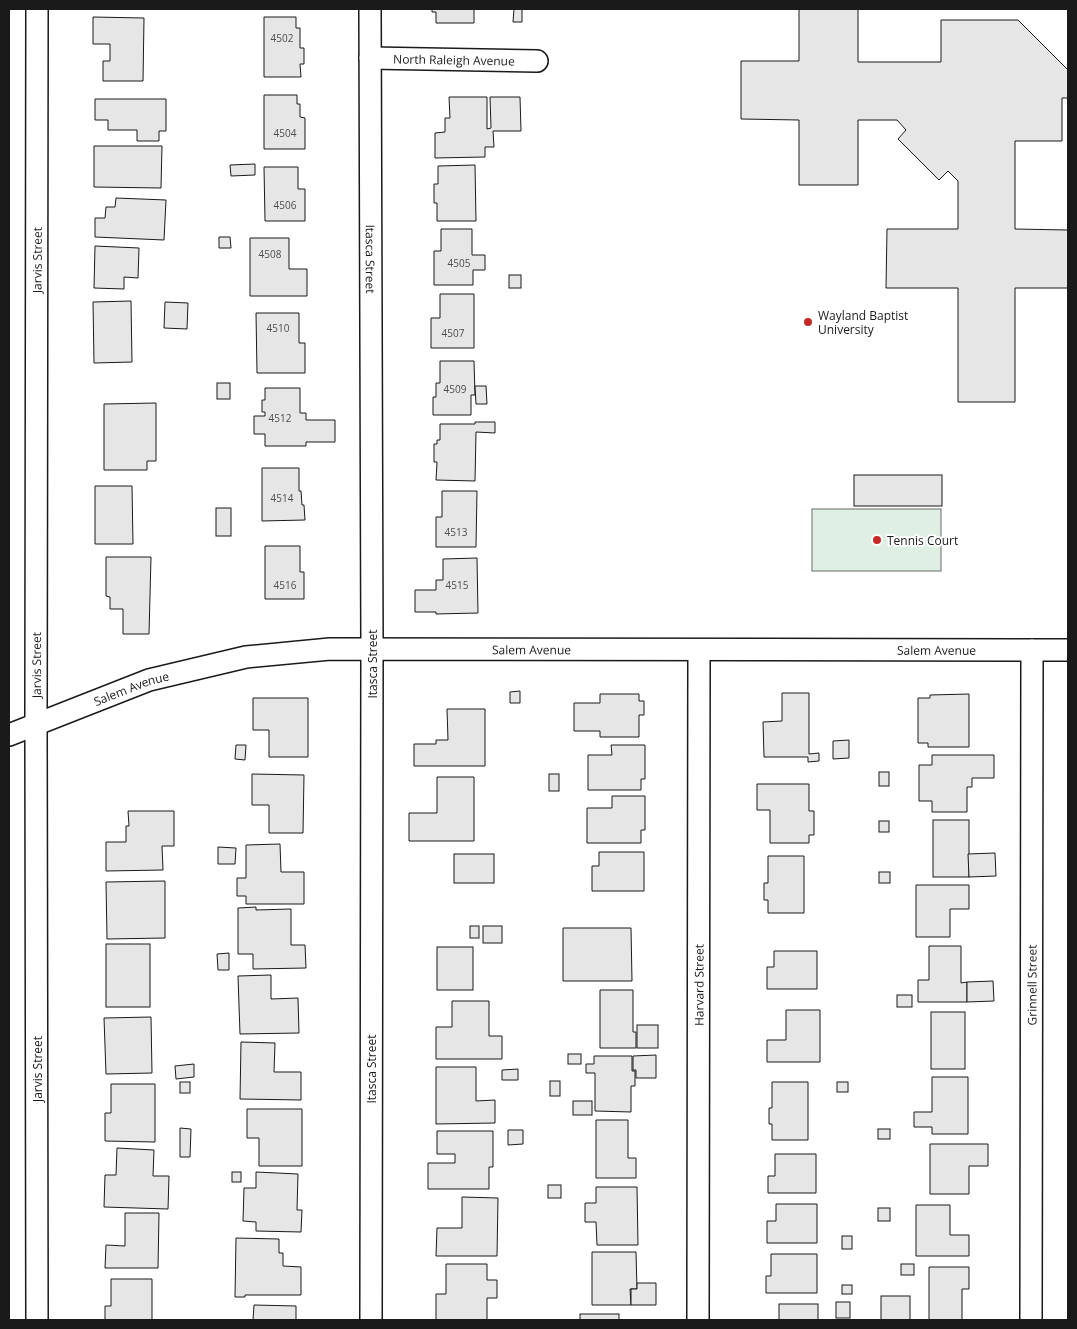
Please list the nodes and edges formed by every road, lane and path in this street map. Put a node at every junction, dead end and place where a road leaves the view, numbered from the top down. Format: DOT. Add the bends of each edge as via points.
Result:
graph roads {
  1 [pos="38,9"];
  2 [pos="370,9"];
  3 [pos="370,58"];
  4 [pos="537,61"];
  5 [pos="372,649"];
  6 [pos="698,650"];
  7 [pos="1032,650"];
  8 [pos="1068,650"];
  9 [pos="36,723"];
  10 [pos="9,735"];
  11 [pos="37,1320"];
  12 [pos="371,1320"];
  13 [pos="698,1320"];
  14 [pos="1031,1320"];
  1 -- 9 [label="street, Jarvis Street"];
  2 -- 3 [label="street, Itasca Street"];
  3 -- 4 [label="street, North Raleigh Avenue"];
  3 -- 5 [label="street, Itasca Street"];
  5 -- 6 [label="street, Salem Avenue"];
  5 -- 9 [label="street, Salem Avenue" via="330,649 246,657 149,680"];
  5 -- 12 [label="street, Itasca Street"];
  6 -- 7 [label="street, Salem Avenue"];
  6 -- 13 [label="street, Harvard Street"];
  7 -- 8 [label="street, Salem Avenue"];
  7 -- 14 [label="street, Grinnell Street"];
  9 -- 10 [label="street, Salem Avenue"];
  9 -- 11 [label="street, Jarvis Street"];
}
